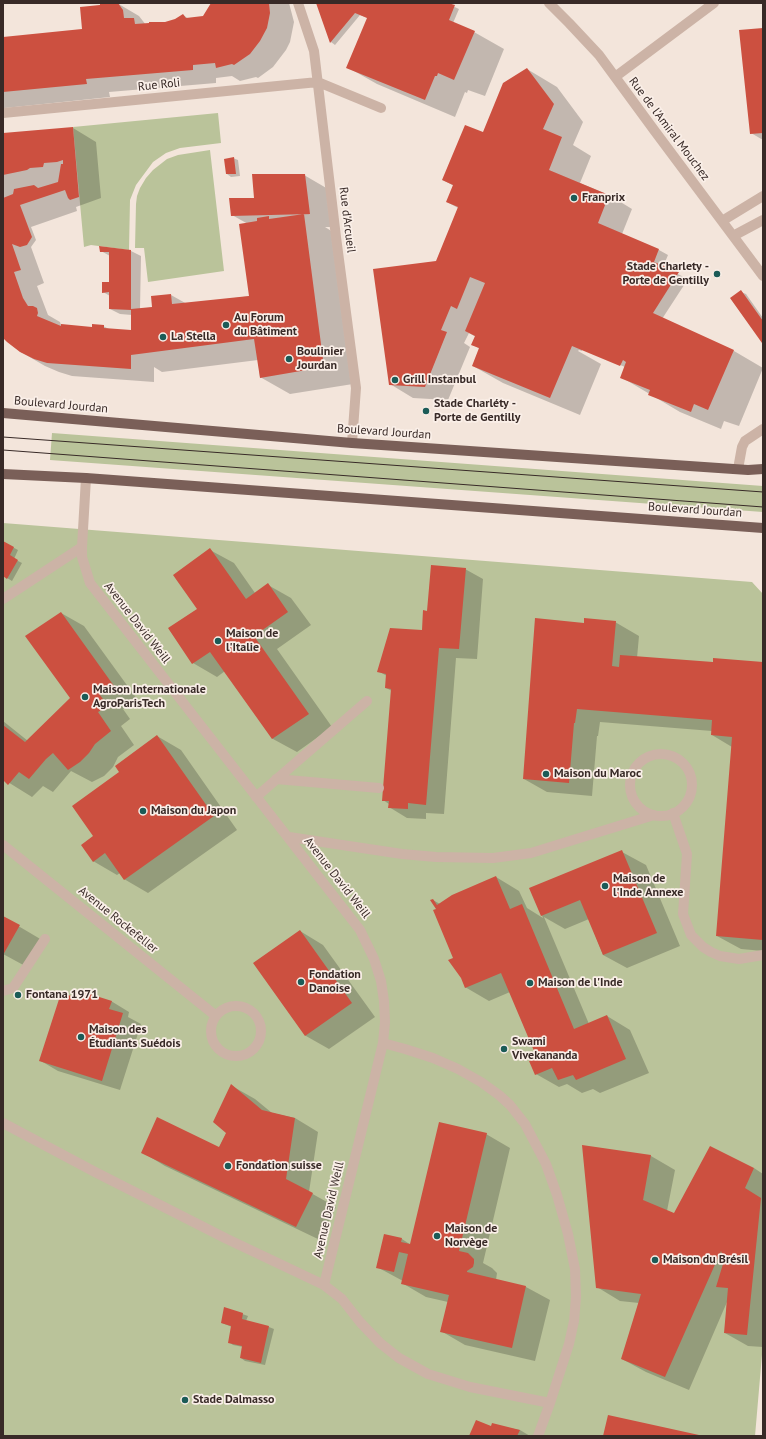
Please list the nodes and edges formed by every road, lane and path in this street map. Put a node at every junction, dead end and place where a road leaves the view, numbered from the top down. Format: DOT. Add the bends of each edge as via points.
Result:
graph roads {
  1 [pos="298,3"];
  2 [pos="548,3"];
  3 [pos="714,3"];
  4 [pos="615,77"];
  5 [pos="318,82"];
  6 [pos="381,108"];
  7 [pos="3,113"];
  8 [pos="763,196"];
  9 [pos="763,220"];
  10 [pos="722,221"];
  11 [pos="733,236"];
  12 [pos="763,276"];
  13 [pos="3,413"];
  14 [pos="763,429"];
  15 [pos="352,443"];
  16 [pos="738,469"];
  17 [pos="763,470"];
  18 [pos="3,474"];
  19 [pos="86,478"];
  20 [pos="763,528"];
  21 [pos="82,547"];
  22 [pos="3,599"];
  23 [pos="368,701"];
  24 [pos="276,779"];
  25 [pos="379,788"];
  26 [pos="256,796"];
  27 [pos="673,813"];
  28 [pos="654,814"];
  29 [pos="288,837"];
  30 [pos="3,845"];
  31 [pos="45,939"];
  32 [pos="763,955"];
  33 [pos="3,991"];
  34 [pos="216,1016"];
  35 [pos="383,1043"];
  36 [pos="3,1123"];
  37 [pos="324,1285"];
  38 [pos="550,1403"];
  39 [pos="538,1436"];
  1 -- 5 [label="street, Rue d'Arcueil" via="314,51"];
  2 -- 4 [label="street, Rue de l'Amiral Mouchez" via="599,55"];
  3 -- 4 [label="street"];
  4 -- 10 [label="street, Rue de l'Amiral Mouchez"];
  5 -- 6 [label="street"];
  5 -- 7 [label="street, Rue Roli"];
  5 -- 15 [label="street, Rue d'Arcueil" via="356,388"];
  8 -- 10 [label="street"];
  9 -- 11 [label="street"];
  10 -- 11 [label="street, Rue de l'Amiral Mouchez"];
  11 -- 12 [label="street, Rue de l'Amiral Mouchez"];
  13 -- 15 [label="main road, Boulevard Jourdan"];
  14 -- 16 [label="street" via="745,441"];
  15 -- 16 [label="main road, Boulevard Jourdan"];
  16 -- 17 [label="main road, Boulevard Jourdan"];
  18 -- 19 [label="main road, Boulevard Jourdan"];
  19 -- 20 [label="main road, Boulevard Jourdan"];
  19 -- 21 [label="street, Avenue David Weill"];
  21 -- 22 [label="street"];
  21 -- 26 [label="street, Avenue David Weill" via="82,557 90,583"];
  23 -- 24 [label="street"];
  24 -- 25 [label="street"];
  24 -- 26 [label="street"];
  26 -- 29 [label="street, Avenue David Weill"];
  27 -- 28 [label="street"];
  27 -- 28 [label="street" via="682,808 688,800 692,780 683,762 664,754 644,759 632,775 632,795 637,804"];
  27 -- 32 [label="street" via="687,854 683,914 691,936 703,947 720,956 739,959"];
  28 -- 29 [label="street" via="532,853 493,858 402,854"];
  29 -- 35 [label="street, Avenue David Weill" via="360,930 374,959 384,1001"];
  30 -- 34 [label="street, Avenue Rockefeller"];
  31 -- 33 [label="street" via="13,988"];
  34 -- 34 [label="street" via="232,1006 252,1011 262,1030 258,1044 253,1050 240,1056 221,1052 212,1039 212,1023"];
  35 -- 37 [label="street, Avenue David Weill"];
  35 -- 38 [label="street" via="458,1069 499,1095 510,1104 525,1124 546,1164 568,1234 575,1269 576,1297 570,1344"];
  36 -- 37 [label="street" via="102,1176"];
  37 -- 38 [label="street" via="342,1299 380,1343 399,1358 428,1374 470,1387"];
  38 -- 39 [label="street"];
}
